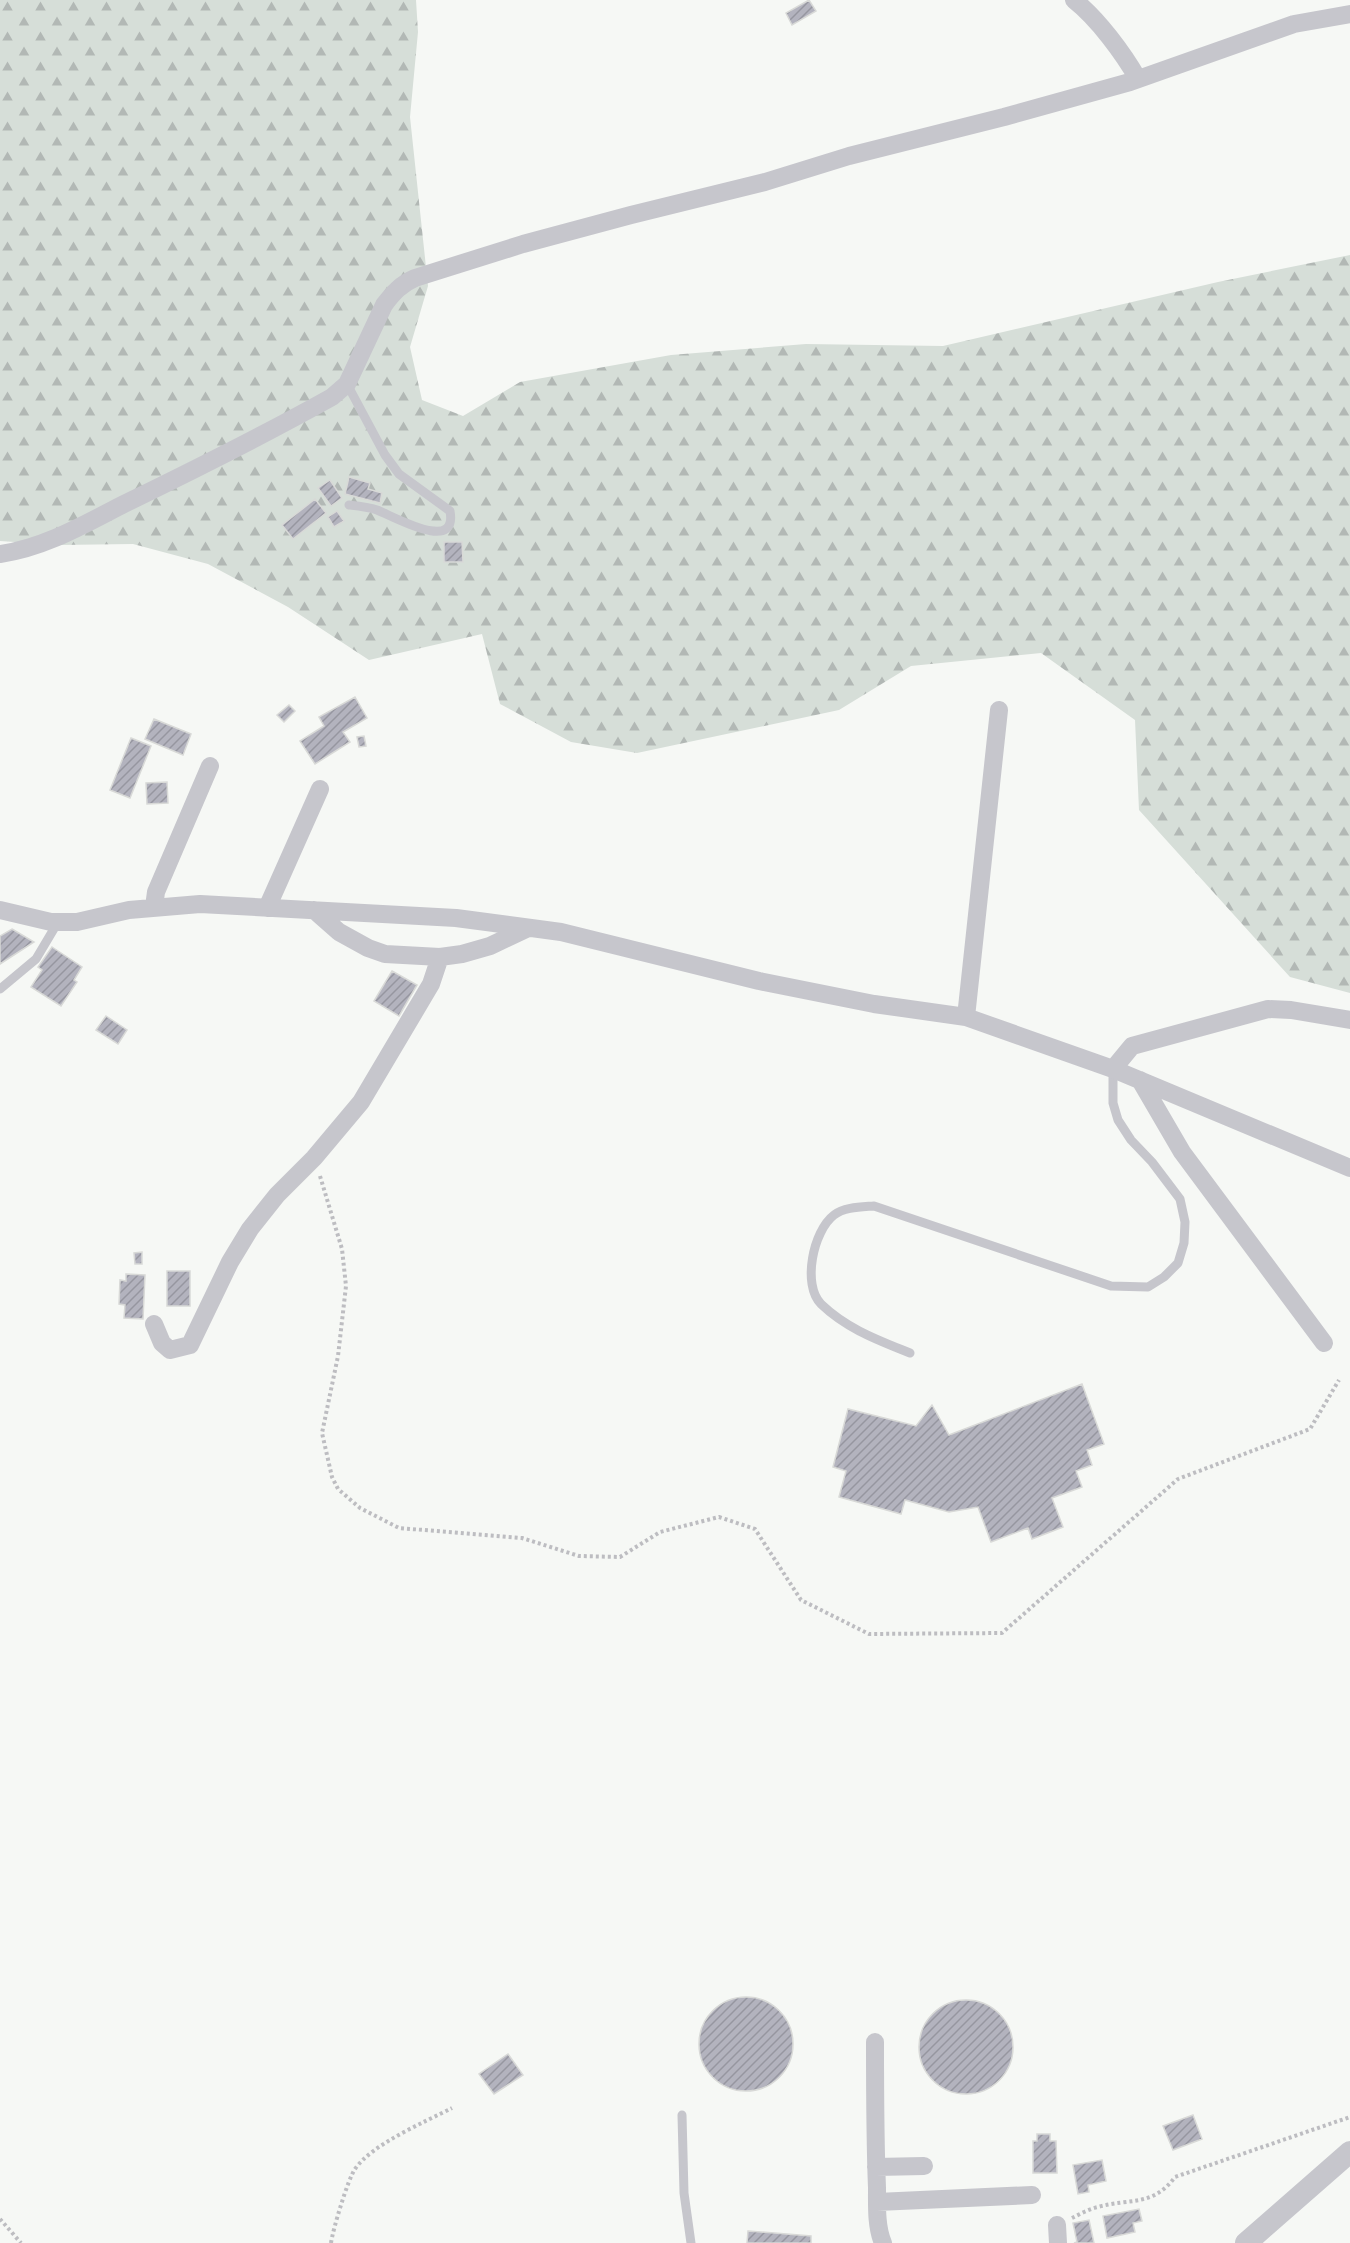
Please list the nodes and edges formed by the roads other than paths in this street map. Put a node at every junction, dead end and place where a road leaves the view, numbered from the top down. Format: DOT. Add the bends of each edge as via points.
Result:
graph roads {
  1 [pos="1074,0"];
  2 [pos="1350,14"];
  3 [pos="1138,80"];
  4 [pos="347,384"];
  5 [pos="349,505"];
  6 [pos="0,554"];
  7 [pos="999,710"];
  8 [pos="210,766"];
  9 [pos="320,789"];
  10 [pos="154,907"];
  11 [pos="267,908"];
  12 [pos="0,910"];
  13 [pos="314,910"];
  14 [pos="58,922"];
  15 [pos="528,928"];
  16 [pos="440,957"];
  17 [pos="0,989"];
  18 [pos="966,1017"];
  19 [pos="1350,1020"];
  20 [pos="1113,1069"];
  21 [pos="1140,1080"];
  22 [pos="1350,1168"];
  23 [pos="154,1324"];
  24 [pos="1324,1343"];
  25 [pos="910,1353"];
  26 [pos="875,2042"];
  27 [pos="682,2115"];
  28 [pos="1350,2152"];
  29 [pos="924,2166"];
  30 [pos="876,2167"];
  31 [pos="1032,2195"];
  32 [pos="877,2202"];
  33 [pos="691,2243"];
  34 [pos="883,2243"];
  35 [pos="1246,2243"];
  1 -- 3 [label="street" via="1087,10"];
  2 -- 3 [label="street" via="1294,24"];
  3 -- 4 [label="street" via="524,244 415,278 405,282 384,305"];
  4 -- 5 [label="lane" via="385,455 399,474 450,511 450,525 441,531 426,530 373,509"];
  4 -- 6 [label="street" via="290,421 71,531"];
  7 -- 18 [label="street"];
  8 -- 10 [label="street" via="156,892"];
  9 -- 11 [label="street"];
  10 -- 11 [label="street" via="200,904"];
  10 -- 14 [label="street"];
  11 -- 13 [label="street"];
  12 -- 14 [label="street"];
  13 -- 15 [label="street" via="456,918"];
  13 -- 16 [label="street" via="339,932 369,948 386,954"];
  14 -- 17 [label="lane" via="36,959"];
  15 -- 16 [label="street" via="490,946"];
  15 -- 18 [label="street" via="561,932 759,981"];
  16 -- 23 [label="street" via="431,984 361,1102 250,1229 190,1345 170,1350 162,1343"];
  18 -- 20 [label="street"];
  19 -- 20 [label="street" via="1268,1009 1132,1046"];
  20 -- 21 [label="street"];
  20 -- 25 [label="lane" via="1113,1103 1118,1120 1180,1199 1185,1222 1178,1263 1148,1287 1111,1286 874,1206 833,1215 812,1255 811,1279 819,1302 862,1334"];
  21 -- 22 [label="street"];
  21 -- 24 [label="street" via="1182,1152"];
  26 -- 30 [label="street"];
  27 -- 33 [label="lane" via="684,2193"];
  28 -- 35 [label="street"];
  29 -- 30 [label="street"];
  30 -- 32 [label="street"];
  31 -- 32 [label="street"];
  32 -- 34 [label="street"];
}
